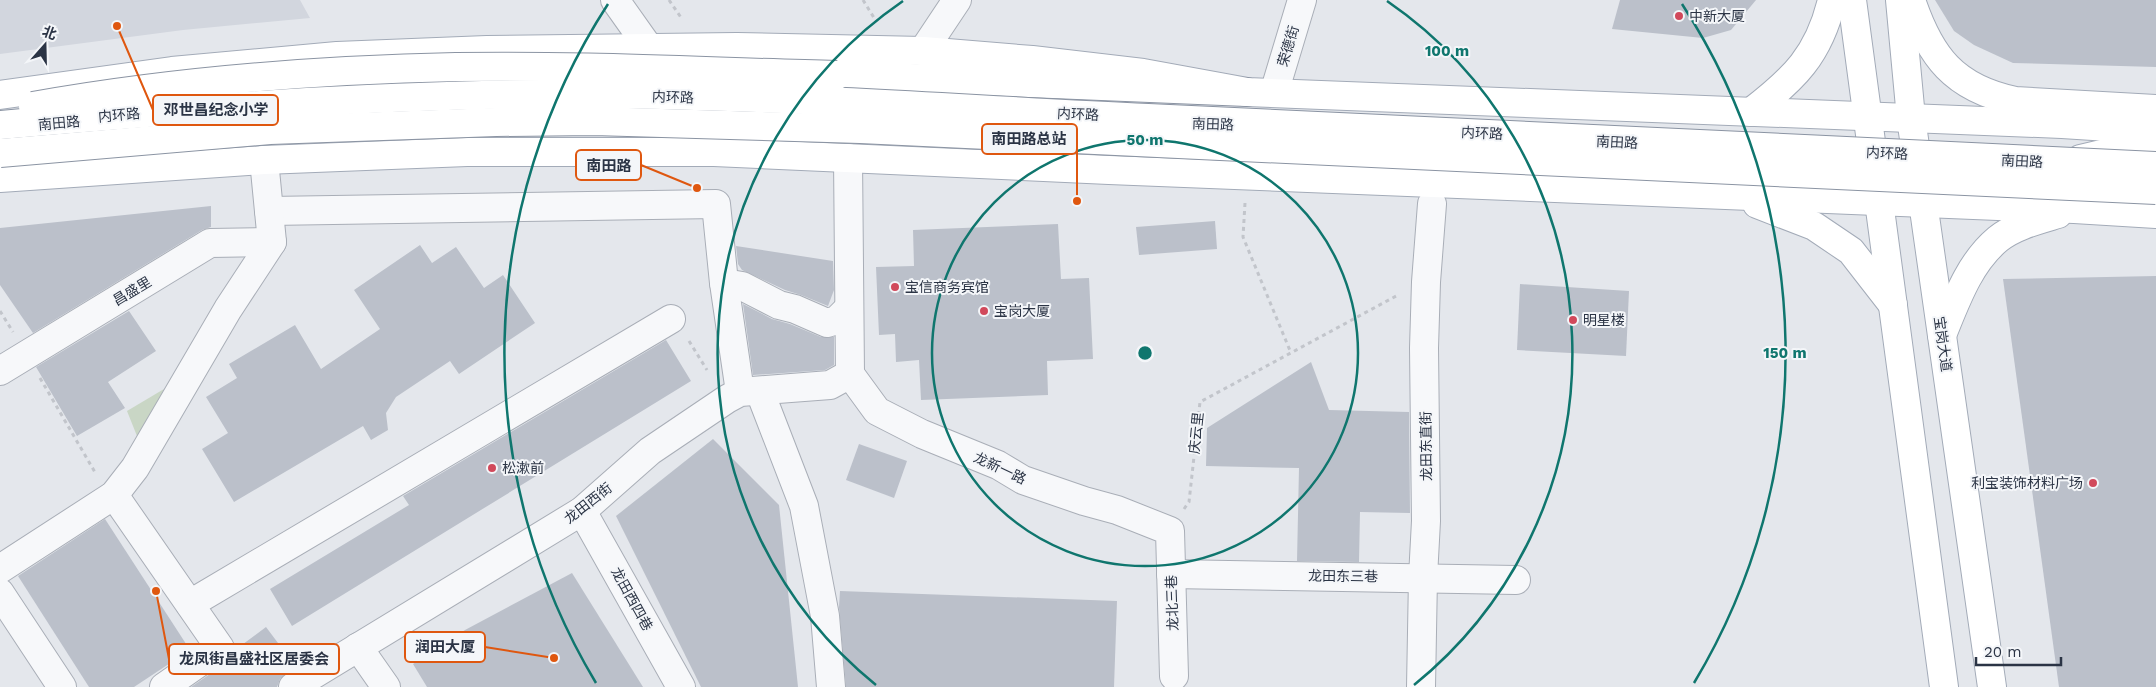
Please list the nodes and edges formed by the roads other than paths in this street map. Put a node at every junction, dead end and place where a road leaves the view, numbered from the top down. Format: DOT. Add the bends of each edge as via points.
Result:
graph roads {
  1 [pos="615,0"];
  2 [pos="957,0"];
  3 [pos="1302,0"];
  4 [pos="1832,0"];
  5 [pos="1852,0"];
  6 [pos="1900,0"];
  7 [pos="1911,0"];
  8 [pos="649,48"];
  9 [pos="923,51"];
  10 [pos="39,89"];
  11 [pos="1247,92"];
  12 [pos="1274,93"];
  13 [pos="0,95"];
  14 [pos="1348,96"];
  15 [pos="620,99"];
  16 [pos="467,101"];
  17 [pos="2063,103"];
  18 [pos="1606,106"];
  19 [pos="1680,109"];
  20 [pos="2156,109"];
  21 [pos="0,112"];
  22 [pos="1751,112"];
  23 [pos="0,117"];
  24 [pos="1867,117"];
  25 [pos="1911,118"];
  26 [pos="2156,125"];
  27 [pos="0,126"];
  28 [pos="2156,130"];
  29 [pos="1369,131"];
  30 [pos="1464,135"];
  31 [pos="1536,138"];
  32 [pos="2156,141"];
  33 [pos="1606,142"];
  34 [pos="621,151"];
  35 [pos="467,152"];
  36 [pos="0,153"];
  37 [pos="1872,154"];
  38 [pos="1916,156"];
  39 [pos="848,158"];
  40 [pos="264,160"];
  41 [pos="2063,163"];
  42 [pos="2156,167"];
  43 [pos="0,178"];
  44 [pos="2156,190"];
  45 [pos="1719,194"];
  46 [pos="1879,201"];
  47 [pos="1924,203"];
  48 [pos="1432,204"];
  49 [pos="2074,209"];
  50 [pos="269,211"];
  51 [pos="2156,214"];
  52 [pos="272,242"];
  53 [pos="724,283"];
  54 [pos="1894,306"];
  55 [pos="849,308"];
  56 [pos="671,319"];
  57 [pos="1942,336"];
  58 [pos="850,366"];
  59 [pos="0,371"];
  60 [pos="750,392"];
  61 [pos="107,488"];
  62 [pos="582,511"];
  63 [pos="1170,531"];
  64 [pos="0,569"];
  65 [pos="1171,574"];
  66 [pos="1423,577"];
  67 [pos="1516,580"];
  68 [pos="0,593"];
  69 [pos="190,604"];
  70 [pos="358,647"];
  71 [pos="1174,676"];
  72 [pos="62,687"];
  73 [pos="164,687"];
  74 [pos="293,687"];
  75 [pos="386,687"];
  76 [pos="681,687"];
  77 [pos="831,687"];
  78 [pos="1421,687"];
  79 [pos="1944,687"];
  80 [pos="1992,687"];
  1 -- 8 [label="street"];
  2 -- 9 [label="street"];
  3 -- 12 [label="street, 荣德街"];
  4 -- 22 [label="main road" via="1818,41 1805,63 1792,79"];
  5 -- 24 [label="main road"];
  6 -- 25 [label="main road, 宝岗大道"];
  7 -- 17 [label="main road" via="1920,27 1931,46 1949,69 1968,85 1992,96"];
  8 -- 9 [label="main road"];
  8 -- 10 [label="main road" via="319,57 181,70"];
  9 -- 11 [label="main road" via="1088,66"];
  10 -- 13 [label="main road"];
  10 -- 23 [label="main road"];
  11 -- 12 [label="main road"];
  11 -- 21 [label="main road, bridge" via="556,67 367,70 174,84"];
  11 -- 29 [label="main road"];
  12 -- 14 [label="main road"];
  14 -- 18 [label="main road"];
  14 -- 30 [label="main road"];
  15 -- 16 [label="main road, 南田路"];
  15 -- 29 [label="main road, 南田路"];
  15 -- 34 [label="street"];
  16 -- 27 [label="main road, 南田路" via="277,108"];
  16 -- 35 [label="street"];
  17 -- 20 [label="main road"];
  17 -- 26 [label="main road"];
  18 -- 19 [label="main road"];
  18 -- 31 [label="main road"];
  19 -- 22 [label="main road"];
  19 -- 33 [label="main road"];
  22 -- 24 [label="main road"];
  24 -- 25 [label="main road"];
  24 -- 37 [label="main road"];
  25 -- 28 [label="main road"];
  25 -- 38 [label="main road, 宝岗大道"];
  27 -- 42 [label="main road, 内环路, bridge" via="332,100 604,95 1306,124"];
  29 -- 30 [label="main road, 南田路"];
  30 -- 31 [label="main road, 南田路"];
  31 -- 33 [label="main road, 南田路"];
  32 -- 41 [label="main road"];
  33 -- 37 [label="main road, 南田路"];
  34 -- 35 [label="main road"];
  34 -- 39 [label="main road"];
  35 -- 40 [label="main road"];
  36 -- 44 [label="main road, 内环路, bridge" via="270,130 594,121 860,129"];
  37 -- 38 [label="main road, 南田路"];
  37 -- 46 [label="main road"];
  38 -- 41 [label="main road, 南田路"];
  38 -- 47 [label="main road, 宝岗大道"];
  39 -- 45 [label="main road"];
  39 -- 55 [label="street"];
  40 -- 43 [label="main road"];
  40 -- 50 [label="street"];
  41 -- 42 [label="main road, 南田路"];
  45 -- 46 [label="main road"];
  45 -- 54 [label="main road" via="1770,208 1814,226 1851,251"];
  46 -- 47 [label="main road"];
  46 -- 54 [label="main road"];
  47 -- 49 [label="main road"];
  47 -- 57 [label="main road, 宝岗大道"];
  48 -- 66 [label="street, 龙田东直街" via="1424,348 1426,521"];
  49 -- 51 [label="main road"];
  49 -- 57 [label="main road" via="2016,229 1994,244 1967,278"];
  50 -- 52 [label="street"];
  50 -- 53 [label="street" via="716,204"];
  52 -- 59 [label="street, 昌盛里" via="210,243"];
  52 -- 61 [label="street" via="228,309 135,468"];
  53 -- 55 [label="street" via="742,286 779,305 827,323 836,320"];
  53 -- 60 [label="street"];
  54 -- 79 [label="main road"];
  55 -- 58 [label="street"];
  56 -- 69 [label="street"];
  57 -- 80 [label="main road, 宝岗大道"];
  58 -- 60 [label="street, 龙田西街" via="830,385"];
  58 -- 63 [label="street, 龙新一路" via="877,411 922,434 998,465 1023,480"];
  60 -- 62 [label="street, 龙田西街" via="650,451"];
  60 -- 77 [label="street" via="804,506 825,616"];
  61 -- 64 [label="street"];
  61 -- 69 [label="street"];
  62 -- 70 [label="street, 龙田西街"];
  62 -- 76 [label="street, 龙田西四巷"];
  63 -- 65 [label="street, 龙北三巷"];
  65 -- 66 [label="street, 龙田东三巷"];
  65 -- 71 [label="street, 龙北三巷"];
  66 -- 67 [label="street, 龙田东三巷"];
  66 -- 78 [label="street, 龙田东直街"];
  68 -- 72 [label="street"];
  69 -- 73 [label="street" via="220,648"];
  70 -- 74 [label="street, 龙田西街"];
  70 -- 75 [label="street"];
}
